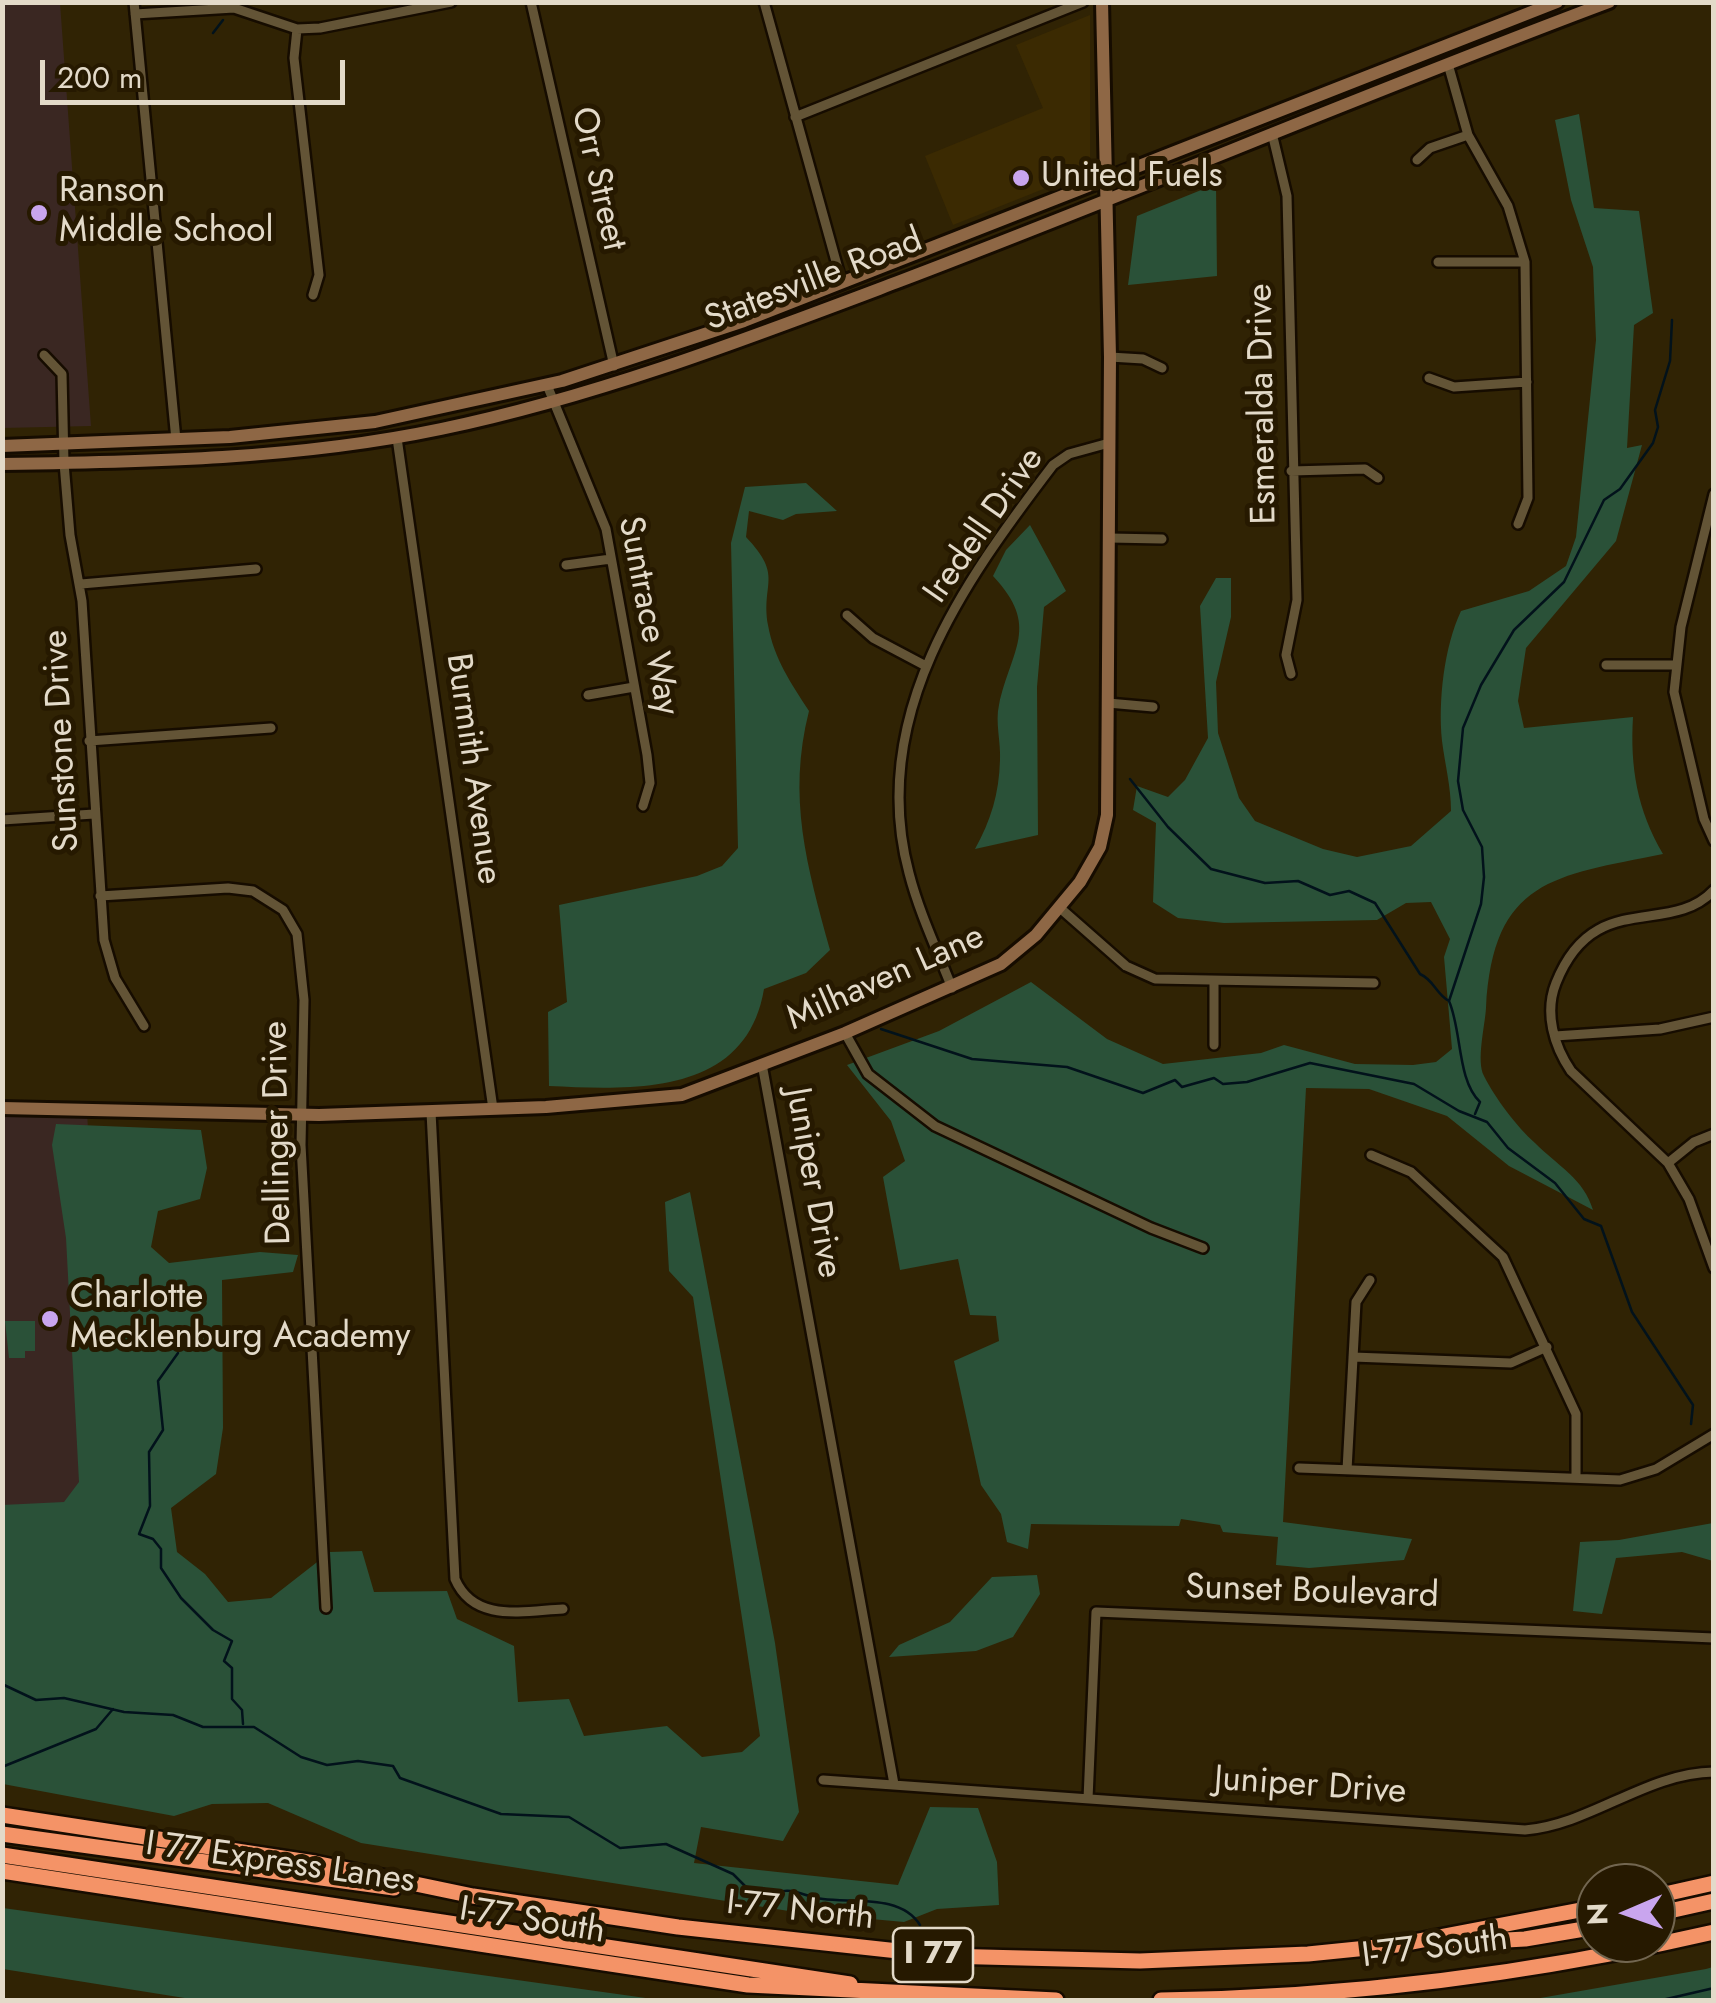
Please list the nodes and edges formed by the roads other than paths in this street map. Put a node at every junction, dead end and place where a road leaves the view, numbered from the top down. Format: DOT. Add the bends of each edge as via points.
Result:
graph roads {
  1 [pos="134,2"];
  2 [pos="451,2"];
  3 [pos="531,2"];
  4 [pos="764,2"];
  5 [pos="1082,2"];
  6 [pos="1102,2"];
  7 [pos="1557,2"];
  8 [pos="1609,2"];
  9 [pos="423,5"];
  10 [pos="135,14"];
  11 [pos="298,29"];
  12 [pos="1448,64"];
  13 [pos="795,117"];
  14 [pos="1272,133"];
  15 [pos="1468,135"];
  16 [pos="1416,160"];
  17 [pos="1107,180"];
  18 [pos="1108,200"];
  19 [pos="1438,262"];
  20 [pos="1525,262"];
  21 [pos="842,284"];
  22 [pos="313,295"];
  23 [pos="44,355"];
  24 [pos="1110,357"];
  25 [pos="614,366"];
  26 [pos="1162,368"];
  27 [pos="1430,378"];
  28 [pos="1527,382"];
  29 [pos="548,385"];
  30 [pos="553,402"];
  31 [pos="397,438"];
  32 [pos="176,440"];
  33 [pos="1109,443"];
  34 [pos="64,444"];
  35 [pos="2,446"];
  36 [pos="2,464"];
  37 [pos="64,464"];
  38 [pos="1291,471"];
  39 [pos="1378,478"];
  40 [pos="1714,494"];
  41 [pos="1712,512"];
  42 [pos="1518,524"];
  43 [pos="1109,538"];
  44 [pos="1162,539"];
  45 [pos="611,559"];
  46 [pos="566,565"];
  47 [pos="256,569"];
  48 [pos="80,584"];
  49 [pos="846,615"];
  50 [pos="924,665"];
  51 [pos="1606,665"];
  52 [pos="1676,665"];
  53 [pos="1290,674"];
  54 [pos="634,687"];
  55 [pos="588,695"];
  56 [pos="1108,703"];
  57 [pos="1153,706"];
  58 [pos="271,728"];
  59 [pos="90,741"];
  60 [pos="643,806"];
  61 [pos="94,814"];
  62 [pos="2,820"];
  63 [pos="1714,840"];
  64 [pos="1714,890"];
  65 [pos="100,896"];
  66 [pos="1060,908"];
  67 [pos="1214,981"];
  68 [pos="1374,983"];
  69 [pos="952,988"];
  70 [pos="1714,1017"];
  71 [pos="144,1026"];
  72 [pos="845,1033"];
  73 [pos="1555,1036"];
  74 [pos="1214,1045"];
  75 [pos="762,1064"];
  76 [pos="2,1108"];
  77 [pos="493,1109"];
  78 [pos="431,1112"];
  79 [pos="301,1115"];
  80 [pos="1714,1134"];
  81 [pos="1371,1156"];
  82 [pos="1668,1163"];
  83 [pos="1203,1248"];
  84 [pos="1712,1262"];
  85 [pos="1370,1280"];
  86 [pos="1547,1348"];
  87 [pos="1353,1357"];
  88 [pos="1714,1434"];
  89 [pos="1299,1468"];
  90 [pos="1346,1470"];
  91 [pos="1576,1478"];
  92 [pos="326,1608"];
  93 [pos="563,1609"];
  94 [pos="1714,1638"];
  95 [pos="1714,1772"];
  96 [pos="823,1780"];
  97 [pos="894,1784"];
  98 [pos="1088,1799"];
  99 [pos="2,1815"];
  100 [pos="2,1834"];
  101 [pos="2,1855"];
  102 [pos="2,1870"];
  103 [pos="1714,1883"];
  104 [pos="1676,1892"];
  105 [pos="472,1896"];
  106 [pos="1714,1901"];
  107 [pos="1676,1910"];
  108 [pos="1576,1912"];
  109 [pos="1576,1930"];
  110 [pos="1714,1932"];
  111 [pos="1397,1946"];
  112 [pos="903,1993"];
  113 [pos="1056,2000"];
  114 [pos="1162,2000"];
  1 -- 10 [label="street"];
  2 -- 9 [label="street"];
  3 -- 25 [label="street, Orr Street"];
  4 -- 13 [label="street"];
  5 -- 13 [label="street"];
  6 -- 17 [label="main road, Milhaven Lane"];
  7 -- 17 [label="main road, Statesville Road"];
  8 -- 12 [label="main road, Statesville Road"];
  9 -- 11 [label="street"];
  10 -- 11 [label="street" via="234,8"];
  10 -- 32 [label="street"];
  11 -- 22 [label="street" via="294,58 319,275"];
  12 -- 14 [label="main road, Statesville Road"];
  12 -- 15 [label="street"];
  13 -- 21 [label="street"];
  14 -- 18 [label="main road, Statesville Road"];
  14 -- 38 [label="street, Esmeralda Drive" via="1287,196"];
  15 -- 16 [label="street"];
  15 -- 20 [label="street" via="1508,206"];
  17 -- 18 [label="main road, Milhaven Lane"];
  17 -- 21 [label="main road, Statesville Road"];
  18 -- 24 [label="main road, Milhaven Lane"];
  18 -- 30 [label="main road, Statesville Road" via="719,349"];
  19 -- 20 [label="street"];
  20 -- 28 [label="street"];
  21 -- 25 [label="main road, Statesville Road"];
  23 -- 34 [label="street, Sunstone Drive" via="62,374"];
  24 -- 26 [label="street"];
  24 -- 33 [label="main road, Milhaven Lane"];
  25 -- 29 [label="main road, Statesville Road"];
  27 -- 28 [label="street" via="1454,386"];
  28 -- 42 [label="street" via="1528,498"];
  29 -- 30 [label="street, Suntrace Way"];
  29 -- 32 [label="main road, Statesville Road" via="375,422"];
  30 -- 31 [label="main road, Statesville Road"];
  30 -- 45 [label="street, Suntrace Way" via="602,518"];
  31 -- 37 [label="main road, Statesville Road"];
  31 -- 77 [label="street, Burmith Avenue"];
  32 -- 34 [label="main road, Statesville Road"];
  33 -- 43 [label="main road, Milhaven Lane"];
  33 -- 50 [label="street, Iredell Drive" via="1053,465"];
  34 -- 35 [label="main road, Statesville Road"];
  34 -- 37 [label="street, Sunstone Drive"];
  36 -- 37 [label="main road, Statesville Road"];
  37 -- 48 [label="street, Sunstone Drive"];
  38 -- 39 [label="street" via="1365,469"];
  38 -- 53 [label="street, Esmeralda Drive" via="1297,600 1286,655"];
  40 -- 41 [label="street"];
  41 -- 52 [label="street"];
  43 -- 44 [label="street"];
  43 -- 56 [label="main road, Milhaven Lane"];
  45 -- 46 [label="street"];
  45 -- 54 [label="street, Suntrace Way"];
  47 -- 48 [label="street"];
  48 -- 59 [label="street, Sunstone Drive"];
  49 -- 50 [label="street"];
  50 -- 69 [label="street, Iredell Drive" via="905,728 899,814 908,872"];
  51 -- 52 [label="street"];
  52 -- 63 [label="street" via="1676,707"];
  54 -- 55 [label="street"];
  54 -- 60 [label="street, Suntrace Way" via="650,782"];
  56 -- 57 [label="street"];
  56 -- 66 [label="main road, Milhaven Lane" via="1104,834"];
  58 -- 59 [label="street"];
  59 -- 61 [label="street, Sunstone Drive"];
  61 -- 62 [label="street"];
  61 -- 65 [label="street, Sunstone Drive"];
  64 -- 73 [label="street" via="1692,905 1604,926 1574,949 1553,991"];
  65 -- 71 [label="street, Sunstone Drive" via="109,961"];
  65 -- 79 [label="street, Dellinger Drive" via="241,888 283,910 301,954"];
  66 -- 67 [label="street" via="1133,970 1169,980"];
  66 -- 69 [label="main road, Milhaven Lane" via="1019,951"];
  67 -- 68 [label="street"];
  67 -- 74 [label="street"];
  69 -- 72 [label="main road, Milhaven Lane"];
  70 -- 73 [label="street" via="1684,1026"];
  72 -- 75 [label="main road, Milhaven Lane"];
  72 -- 83 [label="street" via="868,1074 935,1126"];
  73 -- 82 [label="street" via="1571,1071"];
  75 -- 77 [label="main road, Milhaven Lane" via="668,1098"];
  75 -- 97 [label="street, Juniper Drive"];
  76 -- 79 [label="main road, Milhaven Lane"];
  77 -- 78 [label="main road, Milhaven Lane"];
  78 -- 79 [label="main road, Milhaven Lane"];
  78 -- 93 [label="street" via="455,1578 472,1603 490,1610"];
  79 -- 92 [label="street, Dellinger Drive"];
  80 -- 82 [label="street"];
  81 -- 86 [label="street" via="1411,1172 1503,1256"];
  82 -- 84 [label="street"];
  85 -- 87 [label="street" via="1356,1302"];
  86 -- 87 [label="street" via="1510,1362"];
  86 -- 91 [label="street" via="1576,1414"];
  87 -- 90 [label="street"];
  88 -- 91 [label="street" via="1640,1476"];
  89 -- 90 [label="street"];
  90 -- 91 [label="street"];
  94 -- 98 [label="street, Sunset Boulevard" via="1096,1612"];
  95 -- 98 [label="street, Juniper Drive" via="1665,1780 1563,1822 1525,1830"];
  96 -- 97 [label="street, Juniper Drive"];
  97 -- 98 [label="street, Juniper Drive"];
  99 -- 105 [label="highway, I-77 North / I 77" via="315,1863"];
  100 -- 105 [label="highway, I 77 Express Lanes / I 77" via="312,1880"];
  101 -- 112 [label="highway, I 77 Express Lanes / I 77"];
  102 -- 112 [label="highway, I-77 South / I 77" via="748,1985"];
  103 -- 104 [label="highway"];
  105 -- 111 [label="highway, I-77 North / I 77" via="754,1938 944,1956 1182,1960"];
  106 -- 107 [label="highway"];
  108 -- 111 [label="highway, I-77 North / I 77"];
  109 -- 111 [label="highway, I 77"];
  110 -- 114 [label="highway, I-77 South" via="1434,1981"];
  112 -- 113 [label="highway, I-77 South / I 77"];
}
